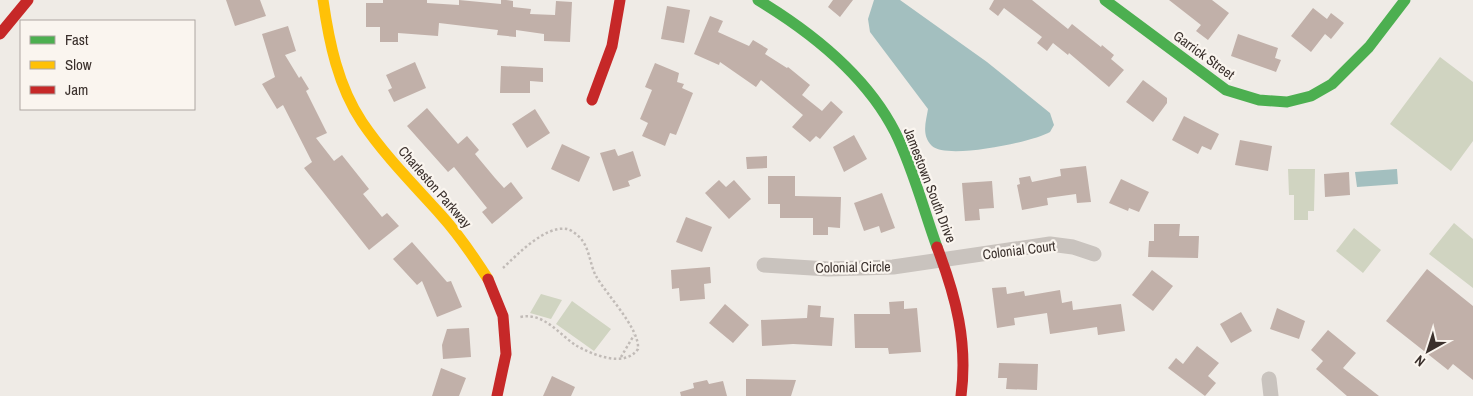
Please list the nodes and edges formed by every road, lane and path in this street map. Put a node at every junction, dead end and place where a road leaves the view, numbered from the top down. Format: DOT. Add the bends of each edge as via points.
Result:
graph roads {
  1 [pos="28,0"];
  2 [pos="324,0"];
  3 [pos="620,0"];
  4 [pos="758,0"];
  5 [pos="1106,0"];
  6 [pos="1405,0"];
  7 [pos="0,34"];
  8 [pos="592,100"];
  9 [pos="1094,254"];
  10 [pos="942,260"];
  11 [pos="764,266"];
  12 [pos="503,268"];
  13 [pos="520,317"];
  14 [pos="634,335"];
  15 [pos="621,358"];
  16 [pos="1269,379"];
  17 [pos="497,396"];
  18 [pos="961,396"];
  19 [pos="1271,396"];
  1 -- 7 [label="street"];
  2 -- 17 [label="street, Charleston Parkway" via="336,65 361,120 376,143 477,258 494,286 505,321 507,342 504,374"];
  3 -- 8 [label="street" via="612,46"];
  4 -- 10 [label="street, Jamestown South Drive" via="828,52 876,100 899,140"];
  5 -- 6 [label="street, Garrick Street" via="1226,90 1249,100 1274,103 1296,102 1334,84 1351,69"];
  9 -- 10 [label="street, Colonial Court" via="1050,244"];
  10 -- 11 [label="street, Colonial Circle" via="862,268"];
  10 -- 18 [label="street, Jamestown South Drive" via="963,334"];
  12 -- 14 [label="path" via="537,238 560,229 569,230 582,240 596,277"];
  13 -- 15 [label="path" via="552,324 572,343 595,354"];
  14 -- 15 [label="path"];
  14 -- 15 [label="path" via="638,349"];
  16 -- 19 [label="street"];
}
